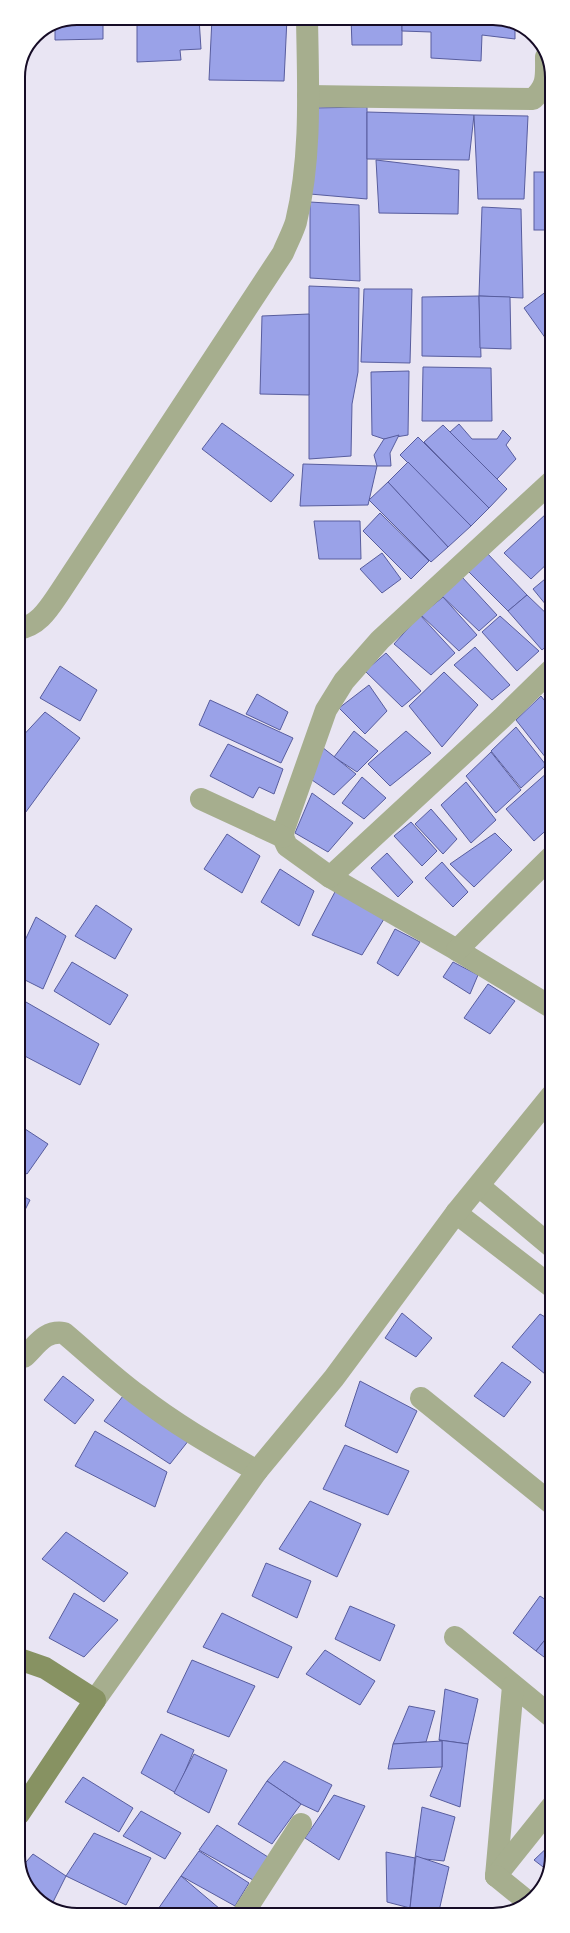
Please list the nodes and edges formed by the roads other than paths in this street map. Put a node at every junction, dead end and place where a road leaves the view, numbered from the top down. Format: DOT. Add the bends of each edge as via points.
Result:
graph roads {
  1 [pos="307,25"];
  2 [pos="545,85"];
  3 [pos="308,96"];
  4 [pos="545,488"];
  5 [pos="25,628"];
  6 [pos="545,676"];
  7 [pos="201,799"];
  8 [pos="283,837"];
  9 [pos="545,863"];
  10 [pos="330,877"];
  11 [pos="457,950"];
  12 [pos="545,1003"];
  13 [pos="545,1105"];
  14 [pos="479,1186"];
  15 [pos="456,1213"];
  16 [pos="545,1241"];
  17 [pos="545,1283"];
  18 [pos="25,1356"];
  19 [pos="421,1398"];
  20 [pos="257,1471"];
  21 [pos="545,1498"];
  22 [pos="455,1637"];
  23 [pos="25,1661"];
  24 [pos="513,1686"];
  25 [pos="95,1700"];
  26 [pos="545,1711"];
  27 [pos="25,1805"];
  28 [pos="545,1815"];
  29 [pos="300,1824"];
  30 [pos="496,1876"];
  31 [pos="523,1898"];
  32 [pos="247,1908"];
  1 -- 3 [label="street"];
  2 -- 3 [label="street" via="533,100"];
  3 -- 5 [label="street" via="306,158 296,222 283,253 60,592 40,620"];
  4 -- 8 [label="street" via="380,640 344,681 326,710"];
  6 -- 10 [label="street"];
  7 -- 8 [label="street"];
  8 -- 10 [label="street" via="287,846"];
  9 -- 11 [label="street"];
  10 -- 11 [label="street"];
  11 -- 12 [label="street"];
  13 -- 14 [label="street"];
  14 -- 15 [label="street"];
  14 -- 16 [label="street"];
  15 -- 17 [label="street"];
  15 -- 20 [label="street" via="334,1378"];
  18 -- 20 [label="street" via="48,1333 64,1333 140,1398 193,1434"];
  19 -- 21 [label="street"];
  20 -- 25 [label="street"];
  22 -- 24 [label="street"];
  23 -- 25 [label="main road" via="46,1668"];
  24 -- 26 [label="street"];
  24 -- 30 [label="street"];
  25 -- 27 [label="main road"];
  28 -- 30 [label="street"];
  29 -- 32 [label="street"];
  30 -- 31 [label="street"];
}
